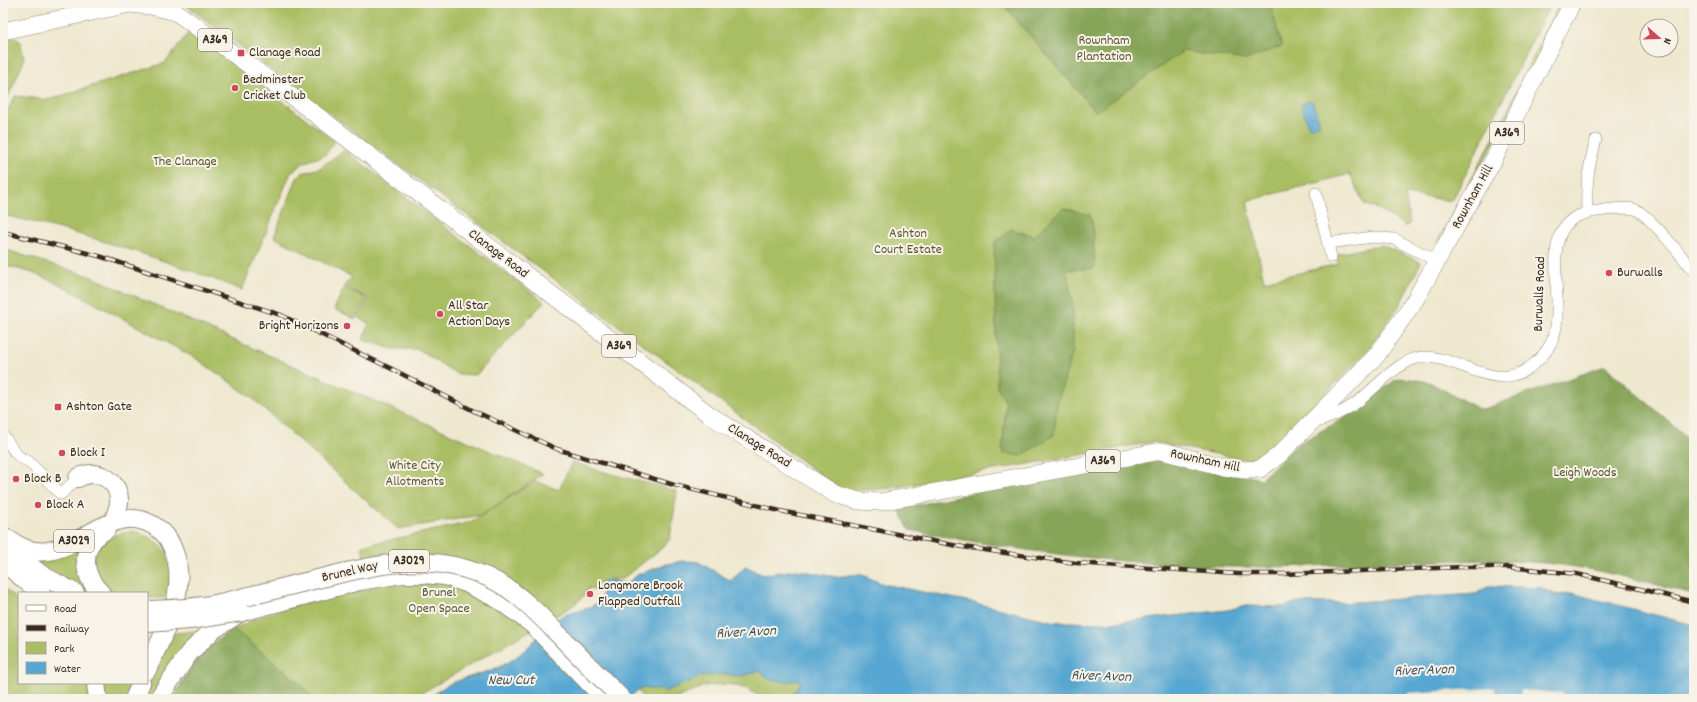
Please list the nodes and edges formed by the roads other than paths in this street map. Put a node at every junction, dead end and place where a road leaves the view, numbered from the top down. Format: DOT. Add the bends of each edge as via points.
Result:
graph roads {
  1 [pos="1572,3"];
  2 [pos="161,5"];
  3 [pos="3,31"];
  4 [pos="1596,140"];
  5 [pos="1316,193"];
  6 [pos="1587,213"];
  7 [pos="1328,243"];
  8 [pos="1331,257"];
  9 [pos="1437,261"];
  10 [pos="1694,272"];
  11 [pos="1310,424"];
  12 [pos="3,436"];
  13 [pos="78,478"];
  14 [pos="880,502"];
  15 [pos="146,521"];
  16 [pos="113,522"];
  17 [pos="3,536"];
  18 [pos="3,544"];
  19 [pos="3,562"];
  20 [pos="3,571"];
  21 [pos="23,592"];
  22 [pos="40,592"];
  23 [pos="73,592"];
  24 [pos="100,592"];
  25 [pos="241,612"];
  26 [pos="148,614"];
  27 [pos="148,668"];
  28 [pos="96,684"];
  29 [pos="141,684"];
  30 [pos="98,699"];
  31 [pos="134,699"];
  32 [pos="158,699"];
  33 [pos="605,699"];
  34 [pos="622,699"];
  1 -- 9 [label="main road, Rownham Hill / A369" via="1494,159"];
  2 -- 3 [label="main road, Clanage Road / A369" via="130,4"];
  2 -- 14 [label="main road, Clanage Road / A369" via="184,17 302,104 711,416 835,494 859,501"];
  4 -- 6 [label="street" via="1587,172"];
  5 -- 7 [label="street"];
  6 -- 10 [label="street, Burwalls Road" via="1636,209 1649,220"];
  6 -- 11 [label="street, Burwalls Road" via="1570,221 1560,234 1556,256 1558,297 1555,332 1552,343 1528,368 1514,375 1498,377 1433,358 1420,358 1404,363 1355,404 1333,417"];
  7 -- 8 [label="street"];
  7 -- 9 [label="street" via="1373,237 1394,239"];
  9 -- 11 [label="main road, Rownham Hill / A369" via="1415,300 1377,355"];
  11 -- 14 [label="main road, Rownham Hill / A369" via="1279,455 1260,469 1236,469 1162,452"];
  12 -- 13 [label="street" via="22,459 28,461 61,494"];
  13 -- 16 [label="highway" via="85,474 97,474 107,478 116,487 120,502"];
  15 -- 16 [label="highway, A3029" via="128,519"];
  15 -- 24 [label="highway, A3029" via="108,529 91,544 86,558 86,570 93,585"];
  15 -- 27 [label="highway, A3029" via="163,532 170,542 179,567 177,595"];
  16 -- 17 [label="highway, A3029" via="46,551 32,551"];
  18 -- 23 [label="highway" via="42,575"];
  19 -- 22 [label="highway"];
  20 -- 21 [label="highway"];
  25 -- 26 [label="highway, Brunel Way / A3029, bridge" via="190,620"];
  25 -- 32 [label="highway, A3029" via="213,630 189,652"];
  25 -- 33 [label="highway, Brunel Way / A3029" via="380,577 424,574 445,576 486,592 509,606 532,624"];
  26 -- 34 [label="highway, Brunel Way / A3029, bridge" via="220,603 393,562 450,564 475,572 507,588 537,612"];
  28 -- 30 [label="highway"];
  29 -- 31 [label="highway"];
}
